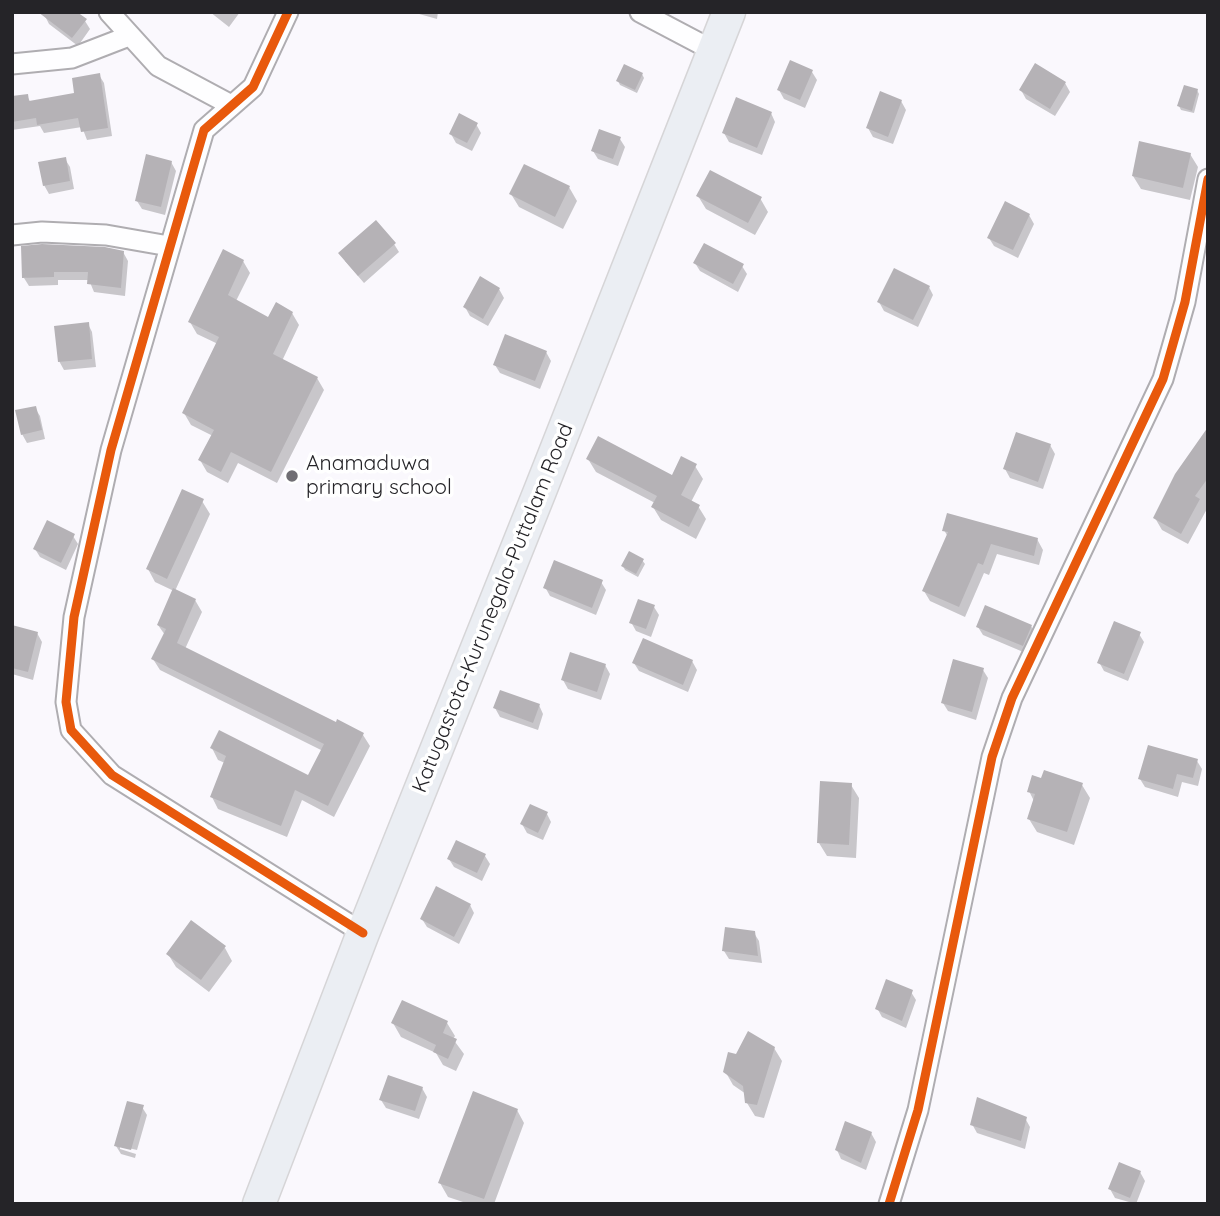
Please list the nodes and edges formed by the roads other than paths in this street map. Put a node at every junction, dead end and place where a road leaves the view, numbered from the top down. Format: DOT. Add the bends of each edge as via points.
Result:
graph roads {
  1 [pos="109,12"];
  2 [pos="288,12"];
  3 [pos="640,12"];
  4 [pos="729,12"];
  5 [pos="129,36"];
  6 [pos="714,51"];
  7 [pos="12,64"];
  8 [pos="231,105"];
  9 [pos="1208,179"];
  10 [pos="12,235"];
  11 [pos="169,246"];
  12 [pos="363,933"];
  13 [pos="259,1204"];
  14 [pos="889,1204"];
  1 -- 5 [label="street"];
  2 -- 8 [label="street" via="253,87"];
  3 -- 6 [label="street"];
  4 -- 6 [label="highway, Katugastota-Kurunegala-Puttalam Road"];
  5 -- 7 [label="street" via="72,58"];
  5 -- 8 [label="street" via="158,66"];
  6 -- 12 [label="highway, Katugastota-Kurunegala-Puttalam Road"];
  8 -- 11 [label="street" via="204,130"];
  9 -- 14 [label="street" via="1185,302 1163,379 1012,698 992,757 918,1110"];
  10 -- 11 [label="street" via="106,234"];
  11 -- 12 [label="street" via="111,450 74,617 66,702 71,730 112,775"];
  12 -- 13 [label="highway, Katugastota-Kurunegala-Puttalam Road"];
}
